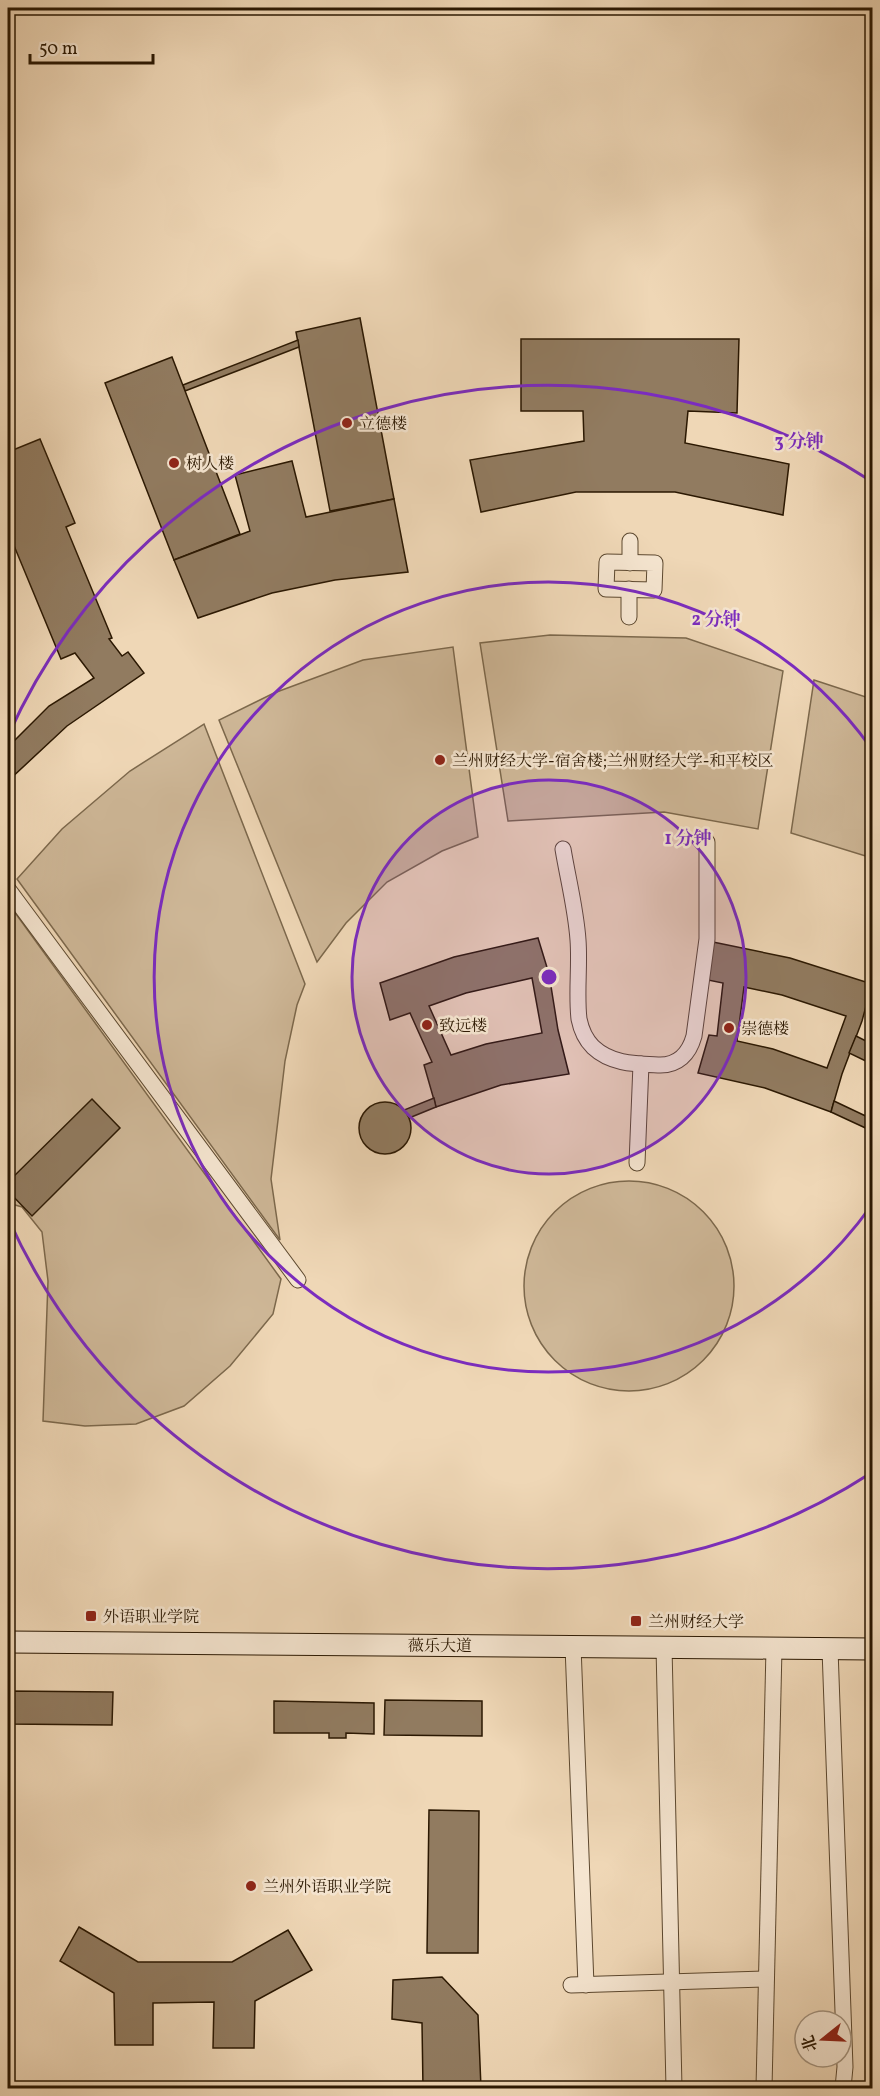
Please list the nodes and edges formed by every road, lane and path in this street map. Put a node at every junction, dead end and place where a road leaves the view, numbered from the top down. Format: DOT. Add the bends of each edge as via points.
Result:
graph roads {
  1 [pos="630,541"];
  2 [pos="630,563"];
  3 [pos="629,590"];
  4 [pos="629,617"];
  5 [pos="707,842"];
  6 [pos="563,849"];
  7 [pos="8,890"];
  8 [pos="641,1064"];
  9 [pos="637,1163"];
  10 [pos="298,1280"];
  11 [pos="8,1642"];
  12 [pos="573,1646"];
  13 [pos="664,1647"];
  14 [pos="774,1648"];
  15 [pos="830,1648"];
  16 [pos="873,1649"];
  17 [pos="766,1979"];
  18 [pos="671,1982"];
  19 [pos="674,2088"];
  20 [pos="764,2088"];
  21 [pos="843,2088"];
  1 -- 2 [label="street"];
  2 -- 3 [label="street" via="607,562 606,589"];
  2 -- 3 [label="street" via="655,563 654,590"];
  3 -- 4 [label="street"];
  5 -- 8 [label="street" via="707,939 691,1047 685,1056 665,1066"];
  6 -- 8 [label="street" via="578,939 579,1019 584,1033 603,1055"];
  7 -- 10 [label="street"];
  8 -- 9 [label="street"];
  11 -- 12 [label="main road, 薇乐大道"];
  12 -- 13 [label="main road, 薇乐大道"];
  12 -- 18 [label="street" via="578,1985"];
  13 -- 14 [label="main road, 薇乐大道"];
  13 -- 18 [label="street"];
  14 -- 15 [label="main road, 薇乐大道"];
  14 -- 17 [label="street"];
  15 -- 16 [label="main road, 薇乐大道"];
  15 -- 21 [label="street"];
  17 -- 18 [label="street"];
  17 -- 20 [label="street"];
  18 -- 19 [label="street"];
}
